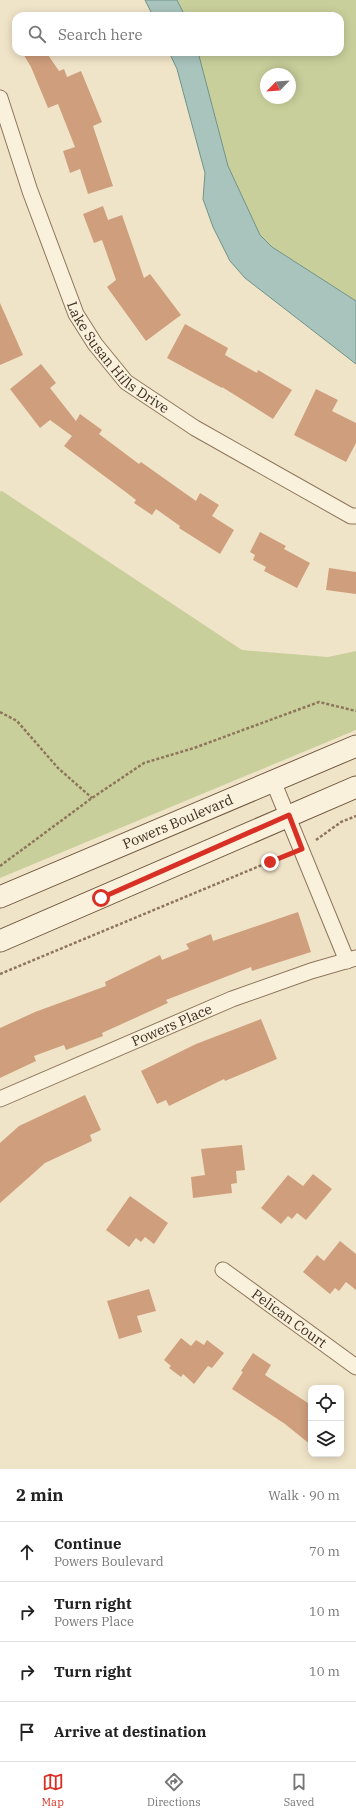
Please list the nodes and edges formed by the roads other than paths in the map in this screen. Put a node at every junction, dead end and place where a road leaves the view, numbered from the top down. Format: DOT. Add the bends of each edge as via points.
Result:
graph roads {
  1 [pos="0,98"];
  2 [pos="356,516"];
  3 [pos="356,746"];
  4 [pos="274,782"];
  5 [pos="356,787"];
  6 [pos="289,815"];
  7 [pos="0,897"];
  8 [pos="0,941"];
  9 [pos="352,959"];
  10 [pos="0,1099"];
  11 [pos="223,1270"];
  12 [pos="356,1367"];
  1 -- 2 [label="street, Lake Susan Hills Drive" via="30,190 76,314 95,344 126,382 195,428"];
  3 -- 4 [label="main road, Powers Boulevard"];
  4 -- 6 [label="street, Powers Place"];
  4 -- 7 [label="main road, Powers Boulevard"];
  5 -- 6 [label="main road"];
  6 -- 8 [label="main road"];
  6 -- 9 [label="street, Powers Place"];
  9 -- 10 [label="street, Powers Place" via="232,999"];
  11 -- 12 [label="street, Pelican Court"];
}
